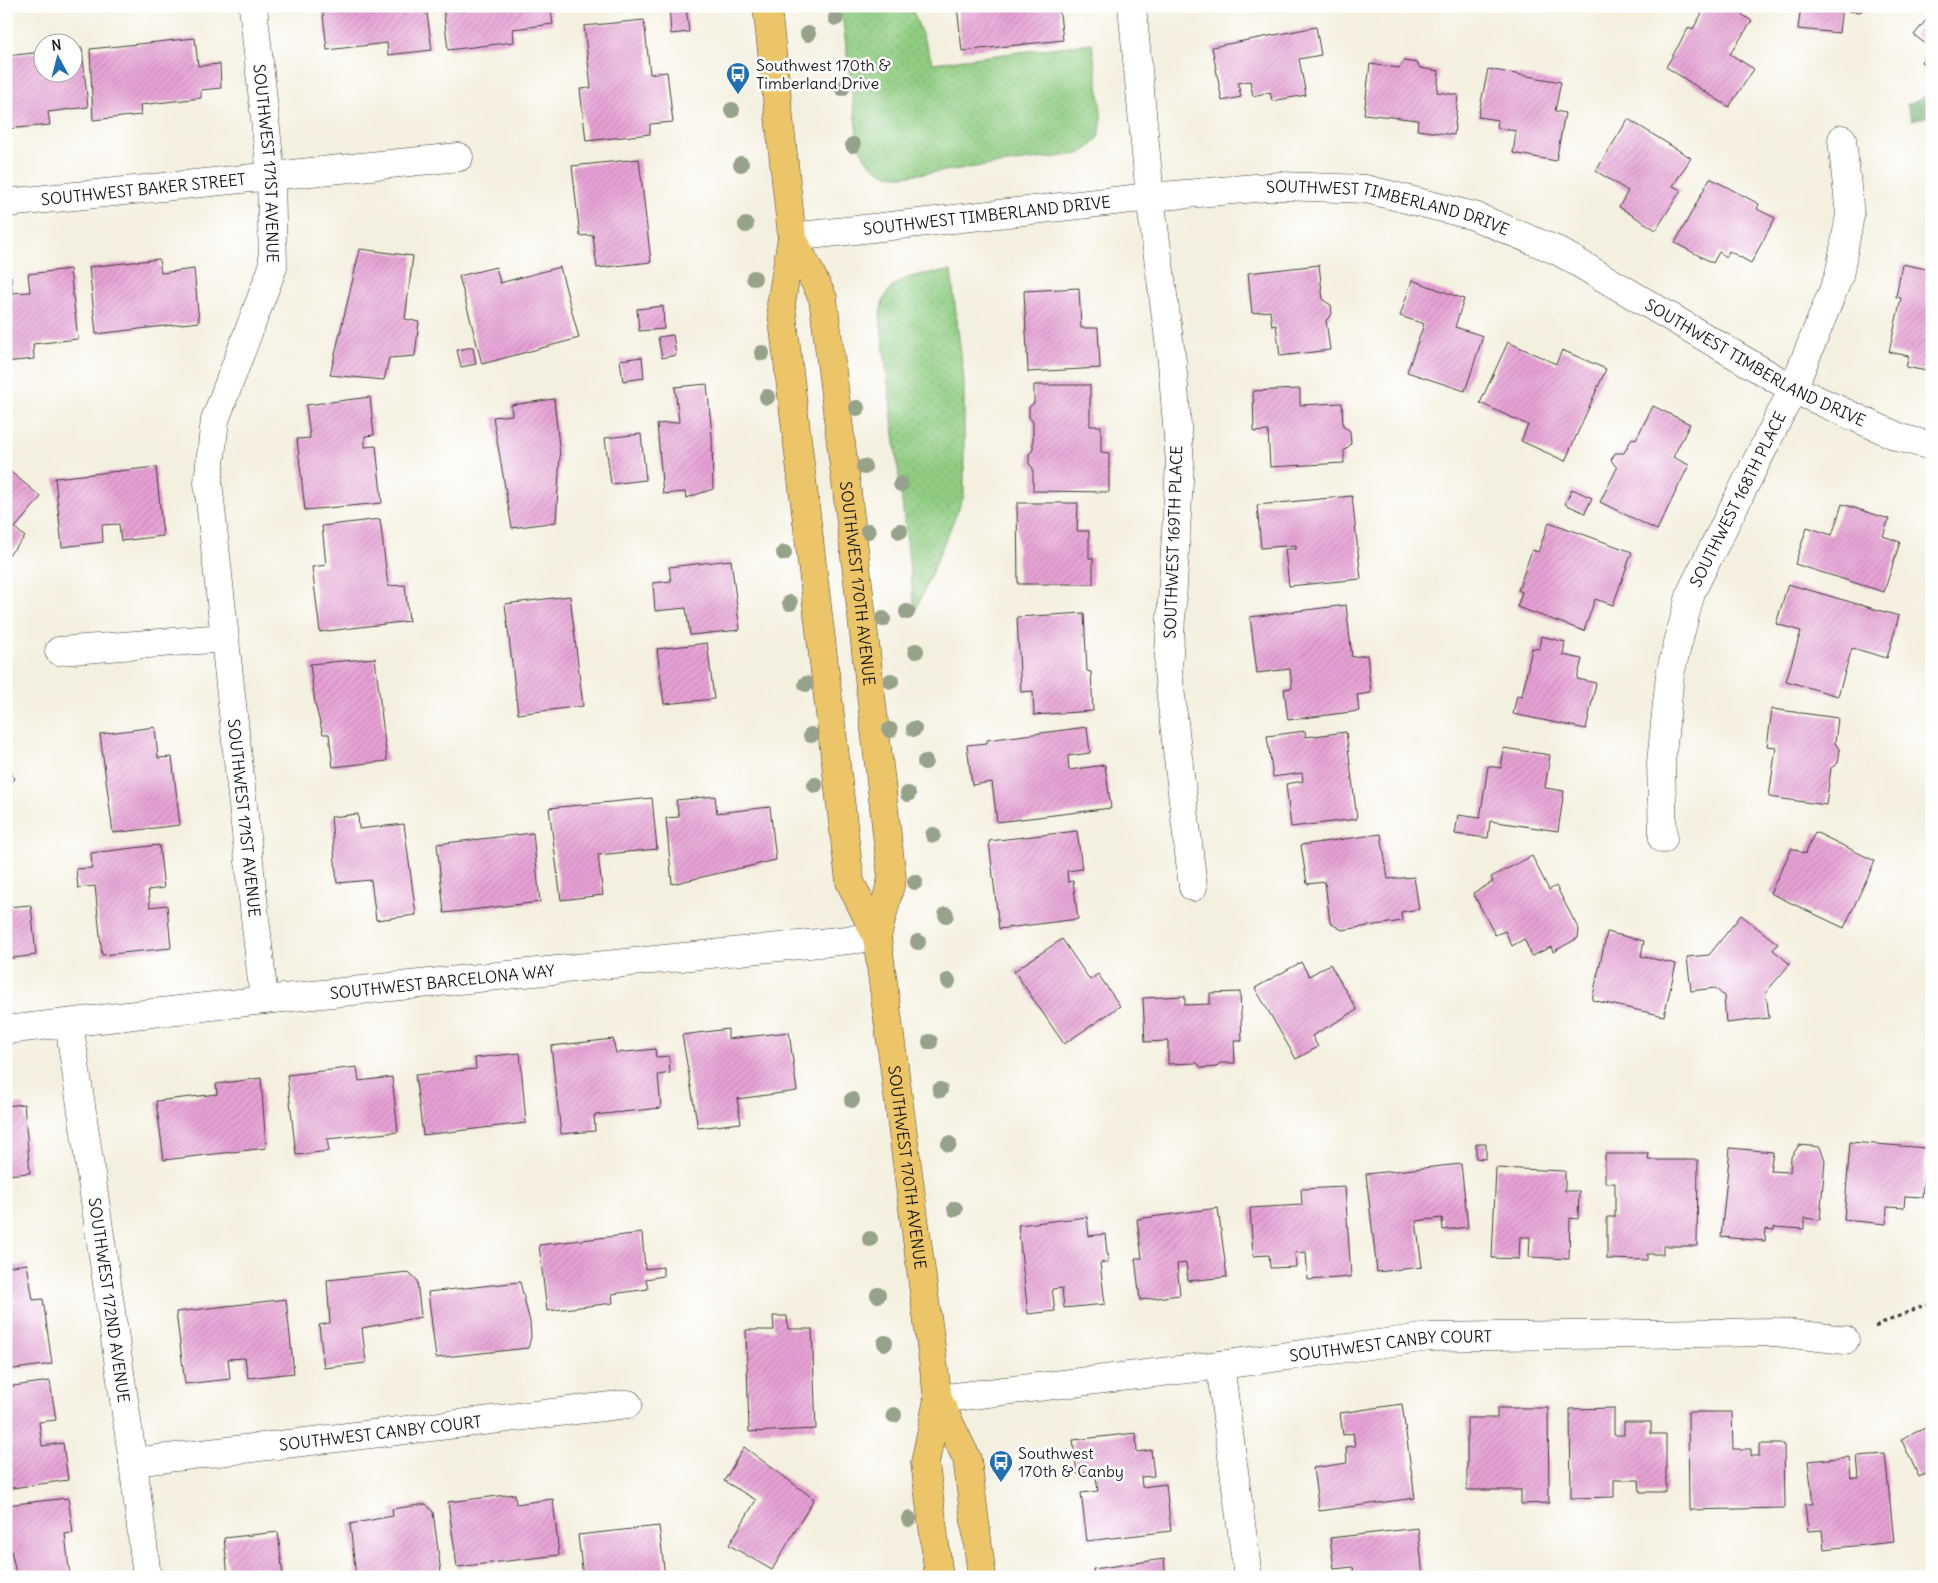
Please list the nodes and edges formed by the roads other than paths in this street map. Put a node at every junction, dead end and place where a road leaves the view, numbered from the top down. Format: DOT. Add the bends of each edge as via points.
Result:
graph roads {
  1 [pos="253,6"];
  2 [pos="766,6"];
  3 [pos="1132,6"];
  4 [pos="1842,139"];
  5 [pos="459,157"];
  6 [pos="271,176"];
  7 [pos="1150,196"];
  8 [pos="6,203"];
  9 [pos="792,237"];
  10 [pos="1793,389"];
  11 [pos="1932,446"];
  12 [pos="224,638"];
  13 [pos="59,651"];
  14 [pos="1663,839"];
  15 [pos="1193,887"];
  16 [pos="877,936"];
  17 [pos="264,1000"];
  18 [pos="69,1023"];
  19 [pos="6,1030"];
  20 [pos="1844,1340"];
  21 [pos="1220,1365"];
  22 [pos="938,1399"];
  23 [pos="628,1404"];
  24 [pos="133,1462"];
  25 [pos="148,1577"];
  26 [pos="939,1577"];
  27 [pos="982,1577"];
  28 [pos="1248,1577"];
  1 -- 6 [label="street, SOUTHWEST 171ST AVENUE"];
  2 -- 9 [label="main road, SOUTHWEST 170TH AVENUE"];
  3 -- 7 [label="street, SOUTHWEST 169TH PLACE"];
  4 -- 10 [label="street, SOUTHWEST 168TH PLACE" via="1850,215 1839,276"];
  5 -- 6 [label="street, SOUTHWEST BAKER STREET"];
  6 -- 8 [label="street, SOUTHWEST BAKER STREET"];
  6 -- 12 [label="street, SOUTHWEST 171ST AVENUE" via="273,268 215,420 208,482"];
  7 -- 9 [label="street, SOUTHWEST TIMBERLAND DRIVE"];
  7 -- 10 [label="street, SOUTHWEST TIMBERLAND DRIVE" via="1280,186 1366,189 1474,216 1558,251"];
  7 -- 15 [label="street, SOUTHWEST 169TH PLACE" via="1172,362 1180,463 1168,671"];
  9 -- 16 [label="main road, SOUTHWEST 170TH AVENUE" via="781,304 850,882"];
  9 -- 16 [label="main road, SOUTHWEST 170TH AVENUE" via="823,298 854,548 892,878"];
  10 -- 11 [label="street, SOUTHWEST TIMBERLAND DRIVE" via="1901,438"];
  10 -- 14 [label="street, SOUTHWEST 168TH PLACE" via="1691,592 1670,674 1660,763"];
  12 -- 13 [label="street"];
  12 -- 17 [label="street, SOUTHWEST 171ST AVENUE"];
  16 -- 17 [label="street, SOUTHWEST BARCELONA WAY"];
  16 -- 22 [label="main road, SOUTHWEST 170TH AVENUE"];
  17 -- 18 [label="street, SOUTHWEST BARCELONA WAY"];
  18 -- 19 [label="street, SOUTHWEST BARCELONA WAY"];
  18 -- 24 [label="street, SOUTHWEST 172ND AVENUE"];
  20 -- 21 [label="street, SOUTHWEST CANBY COURT" via="1775,1332 1430,1337"];
  21 -- 22 [label="street, SOUTHWEST CANBY COURT"];
  21 -- 28 [label="street"];
  22 -- 26 [label="main road, SOUTHWEST 170TH AVENUE" via="925,1464"];
  22 -- 27 [label="main road, SOUTHWEST 170TH AVENUE" via="967,1459"];
  23 -- 24 [label="street, SOUTHWEST CANBY COURT"];
  24 -- 25 [label="street, SOUTHWEST 172ND AVENUE"];
}
